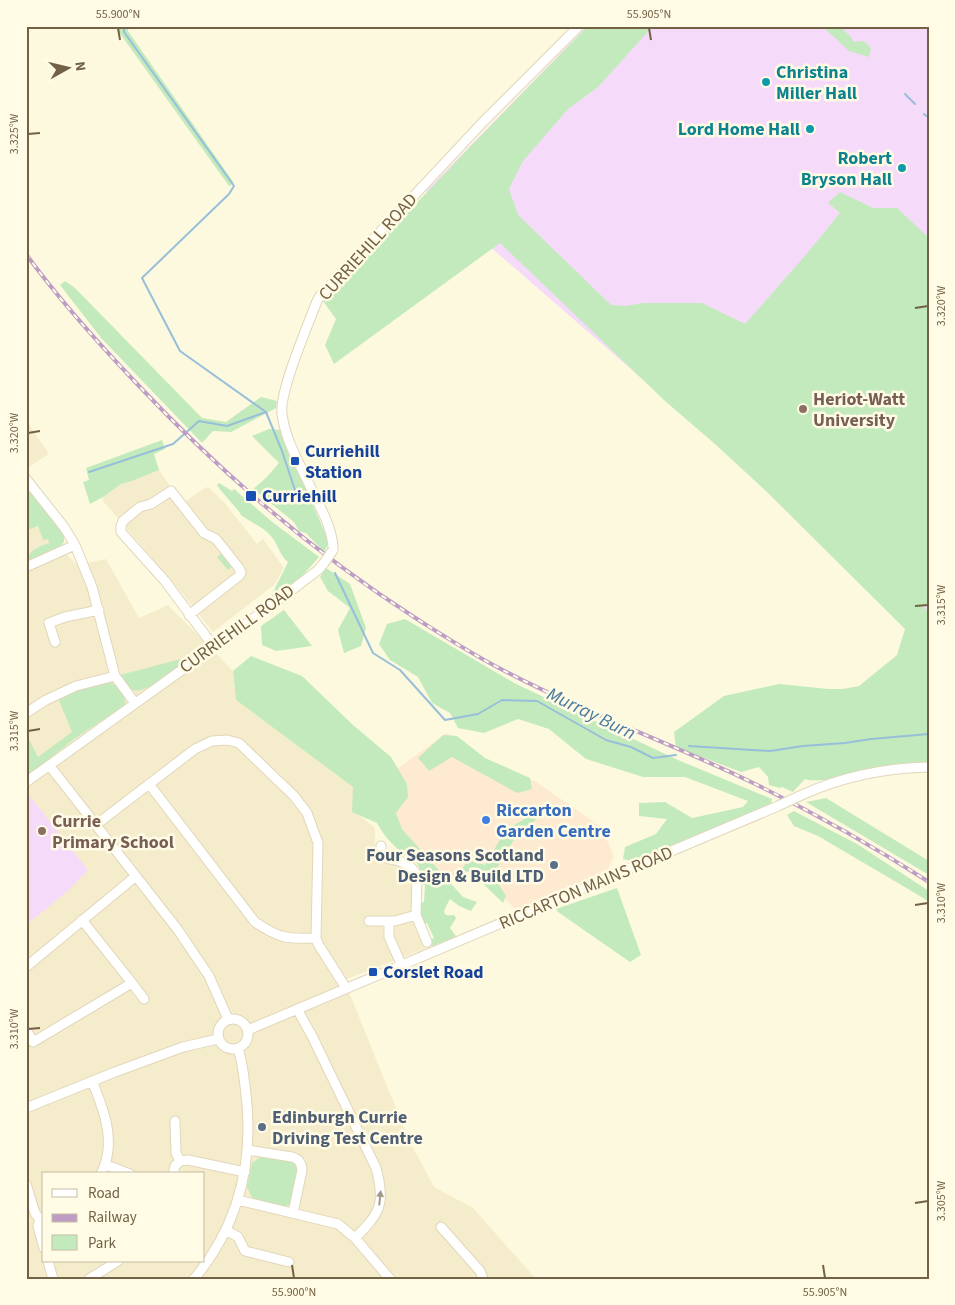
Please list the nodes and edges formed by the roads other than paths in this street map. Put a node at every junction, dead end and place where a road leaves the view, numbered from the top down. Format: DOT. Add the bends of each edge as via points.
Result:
graph roads {
  1 [pos="579,26"];
  2 [pos="26,478"];
  3 [pos="75,546"];
  4 [pos="26,567"];
  5 [pos="99,610"];
  6 [pos="189,615"];
  7 [pos="55,642"];
  8 [pos="214,647"];
  9 [pos="115,676"];
  10 [pos="135,703"];
  11 [pos="26,713"];
  12 [pos="49,765"];
  13 [pos="929,767"];
  14 [pos="26,782"];
  15 [pos="149,784"];
  16 [pos="97,824"];
  17 [pos="381,846"];
  18 [pos="136,876"];
  19 [pos="416,915"];
  20 [pos="82,920"];
  21 [pos="368,921"];
  22 [pos="389,921"];
  23 [pos="316,938"];
  24 [pos="427,942"];
  25 [pos="402,966"];
  26 [pos="26,967"];
  27 [pos="132,983"];
  28 [pos="346,988"];
  29 [pos="144,998"];
  30 [pos="297,1009"];
  31 [pos="228,1019"];
  32 [pos="248,1030"];
  33 [pos="28,1033"];
  34 [pos="218,1039"];
  35 [pos="238,1049"];
  36 [pos="92,1081"];
  37 [pos="26,1108"];
  38 [pos="175,1121"];
  39 [pos="248,1150"];
  40 [pos="180,1161"];
  41 [pos="106,1165"];
  42 [pos="102,1172"];
  43 [pos="125,1172"];
  44 [pos="174,1172"];
  45 [pos="245,1172"];
  46 [pos="26,1184"];
  47 [pos="238,1200"];
  48 [pos="293,1213"];
  49 [pos="42,1217"];
  50 [pos="226,1230"];
  51 [pos="443,1232"];
  52 [pos="355,1238"];
  53 [pos="42,1241"];
  54 [pos="48,1262"];
  55 [pos="116,1262"];
  56 [pos="289,1262"];
  57 [pos="53,1279"];
  58 [pos="89,1279"];
  59 [pos="194,1279"];
  60 [pos="390,1279"];
  61 [pos="483,1279"];
  1 -- 8 [label="street, CURRIEHILL ROAD, bridge" via="483,122 317,301 285,390 282,413 297,460 331,532 333,550 311,576"];
  2 -- 3 [label="street"];
  3 -- 4 [label="street"];
  3 -- 5 [label="street"];
  5 -- 7 [label="street" via="49,623"];
  5 -- 9 [label="street"];
  6 -- 6 [label="street" via="165,581 121,532 123,520 140,507 172,491 204,532 216,539 240,573"];
  6 -- 8 [label="street"];
  8 -- 10 [label="street, CURRIEHILL ROAD"];
  9 -- 10 [label="street"];
  9 -- 11 [label="street" via="76,686"];
  10 -- 12 [label="street, CURRIEHILL ROAD"];
  12 -- 14 [label="street, CURRIEHILL ROAD"];
  12 -- 16 [label="street"];
  13 -- 25 [label="street, RICCARTON MAINS ROAD, bridge" via="844,780 804,794"];
  15 -- 16 [label="street"];
  15 -- 23 [label="street" via="255,922 273,934 292,939"];
  15 -- 23 [label="street" via="195,749 212,741 239,743 294,796 314,829 318,843"];
  16 -- 18 [label="street"];
  17 -- 19 [label="street" via="382,857 408,864 415,871"];
  18 -- 20 [label="street"];
  18 -- 31 [label="street" via="209,976"];
  19 -- 22 [label="street"];
  19 -- 24 [label="street"];
  20 -- 26 [label="street"];
  20 -- 27 [label="street"];
  21 -- 22 [label="street"];
  22 -- 25 [label="street" via="389,937"];
  23 -- 28 [label="street" via="320,950"];
  25 -- 28 [label="street, RICCARTON MAINS ROAD"];
  27 -- 29 [label="street"];
  27 -- 33 [label="street" via="33,1042"];
  28 -- 30 [label="street, RICCARTON MAINS ROAD"];
  30 -- 32 [label="street, RICCARTON MAINS ROAD"];
  52 -- 30 [label="street, one-way" via="371,1222 381,1204 381,1187 376,1168"];
  31 -- 32 [label="street" via="243,1022"];
  31 -- 34 [label="street" via="218,1029"];
  32 -- 35 [label="street" via="245,1044"];
  34 -- 35 [label="street" via="228,1049"];
  34 -- 36 [label="street" via="183,1047"];
  35 -- 39 [label="street" via="248,1116"];
  36 -- 37 [label="street"];
  36 -- 41 [label="street" via="108,1128"];
  38 -- 40 [label="street" via="176,1153"];
  39 -- 45 [label="street"];
  39 -- 48 [label="street" via="292,1157 302,1163"];
  40 -- 44 [label="street"];
  40 -- 45 [label="street"];
  41 -- 42 [label="street"];
  41 -- 43 [label="street"];
  45 -- 47 [label="street"];
  46 -- 49 [label="street" via="35,1213"];
  47 -- 48 [label="street"];
  47 -- 50 [label="street"];
  48 -- 52 [label="street" via="338,1224"];
  49 -- 53 [label="street" via="38,1226"];
  50 -- 56 [label="street" via="238,1237 246,1251"];
  50 -- 59 [label="street"];
  51 -- 61 [label="street" via="480,1271"];
  52 -- 60 [label="street"];
  54 -- 57 [label="street"];
  55 -- 58 [label="street"];
}
